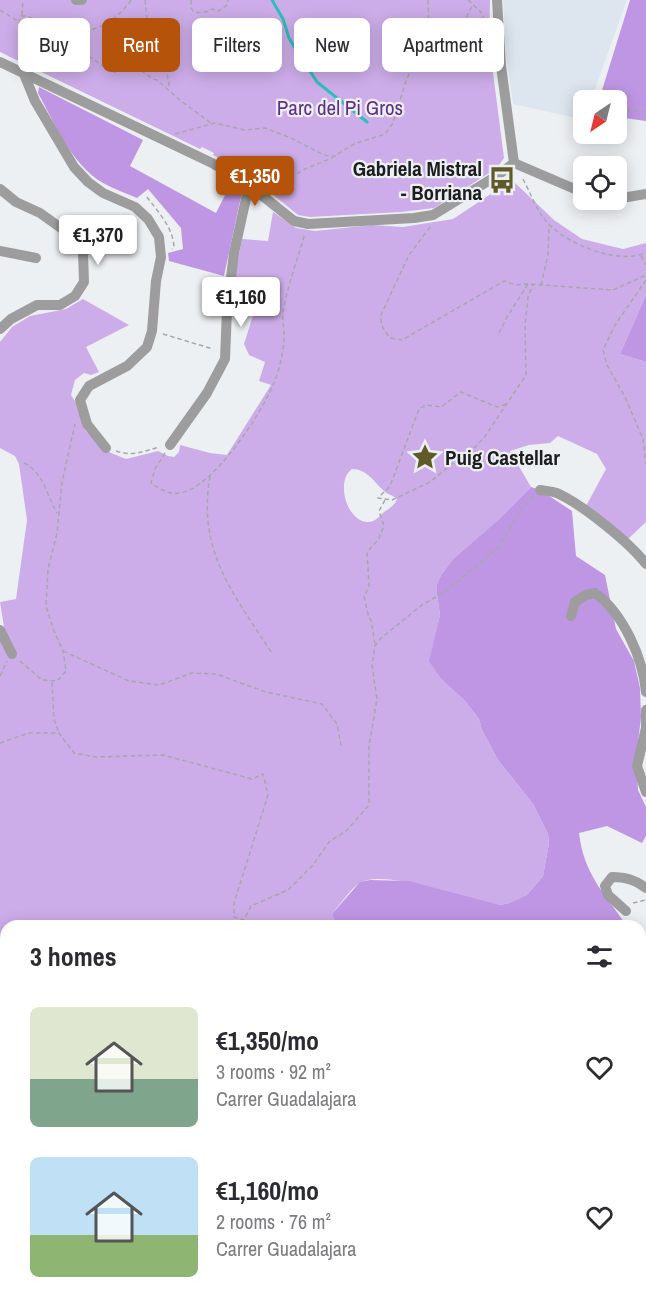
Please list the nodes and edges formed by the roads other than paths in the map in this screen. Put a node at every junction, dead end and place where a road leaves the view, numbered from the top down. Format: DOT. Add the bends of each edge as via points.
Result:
graph roads {
  1 [pos="76,0"];
  2 [pos="82,0"];
  3 [pos="497,0"];
  4 [pos="0,62"];
  5 [pos="24,74"];
  6 [pos="514,163"];
  7 [pos="249,185"];
  8 [pos="573,188"];
  9 [pos="0,189"];
  10 [pos="646,194"];
  11 [pos="627,197"];
  12 [pos="0,251"];
  13 [pos="36,258"];
  14 [pos="0,329"];
  15 [pos="170,445"];
  16 [pos="106,448"];
  17 [pos="540,490"];
  18 [pos="646,564"];
  19 [pos="571,616"];
  20 [pos="0,630"];
  21 [pos="12,654"];
  22 [pos="646,692"];
  23 [pos="646,710"];
  24 [pos="646,792"];
  25 [pos="646,888"];
  26 [pos="626,911"];
  1 -- 2 [label="street"];
  3 -- 6 [label="street"];
  4 -- 5 [label="street"];
  5 -- 7 [label="street" via="212,163"];
  5 -- 16 [label="street" via="35,101 74,167 103,192 135,207 159,237 161,257 147,347 127,366 89,386 80,400 87,424"];
  6 -- 7 [label="street" via="433,215 414,218 308,224 294,221"];
  6 -- 8 [label="street"];
  7 -- 15 [label="street" via="234,253 224,365"];
  9 -- 14 [label="street" via="68,233 83,252 84,282 75,296 60,304 37,305"];
  10 -- 11 [label="street"];
  12 -- 13 [label="street"];
  17 -- 18 [label="street" via="557,493 570,501 611,530"];
  19 -- 22 [label="street" via="575,602 585,596 595,593 607,602 632,642 644,671"];
  20 -- 21 [label="street"];
  23 -- 24 [label="street" via="637,766"];
  25 -- 26 [label="street" via="624,877 612,877 605,886 608,895"];
}
